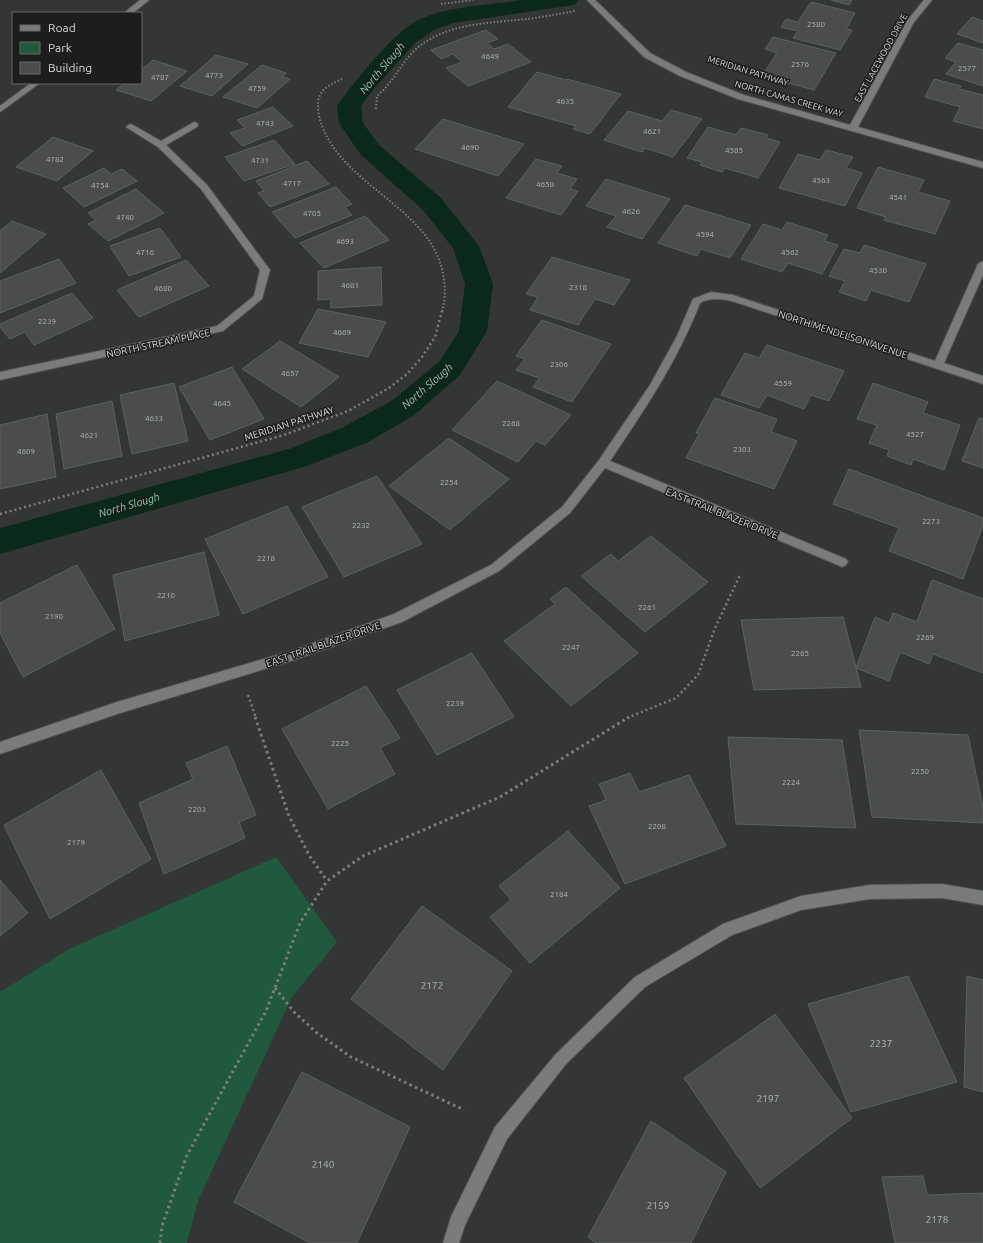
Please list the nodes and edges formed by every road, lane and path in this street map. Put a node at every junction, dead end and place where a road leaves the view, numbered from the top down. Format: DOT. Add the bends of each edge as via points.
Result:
graph roads {
  1 [pos="145,0"];
  2 [pos="473,0"];
  3 [pos="591,0"];
  4 [pos="928,0"];
  5 [pos="441,4"];
  6 [pos="581,9"];
  7 [pos="129,12"];
  8 [pos="342,79"];
  9 [pos="35,84"];
  10 [pos="376,109"];
  11 [pos="0,110"];
  12 [pos="194,125"];
  13 [pos="130,127"];
  14 [pos="853,128"];
  15 [pos="161,145"];
  16 [pos="983,165"];
  17 [pos="983,264"];
  18 [pos="701,298"];
  19 [pos="938,365"];
  20 [pos="0,376"];
  21 [pos="983,380"];
  22 [pos="603,463"];
  23 [pos="0,514"];
  24 [pos="842,562"];
  25 [pos="740,575"];
  26 [pos="248,695"];
  27 [pos="0,748"];
  28 [pos="327,881"];
  29 [pos="983,898"];
  30 [pos="275,988"];
  31 [pos="464,1110"];
  32 [pos="160,1243"];
  33 [pos="451,1243"];
  1 -- 7 [label="street"];
  2 -- 5 [label="path"];
  3 -- 14 [label="street, NORTH CAMAS CREEK WAY" via="647,55 683,74 742,98"];
  4 -- 14 [label="street, EAST LACEWOOD DRIVE" via="912,21"];
  6 -- 10 [label="path" via="444,32 416,49 386,90 378,96"];
  8 -- 23 [label="path, MERIDIAN PATHWAY" via="326,88 320,96 318,114 321,126 358,174 419,230 441,261 445,283 444,309 435,336 418,362 394,384 366,403 326,421"];
  9 -- 11 [label="street"];
  12 -- 15 [label="street"];
  13 -- 15 [label="street, NORTH STREAM PLACE"];
  14 -- 16 [label="street, NORTH CAMAS CREEK WAY"];
  15 -- 20 [label="street, NORTH STREAM PLACE" via="204,187 265,270 259,297 220,329"];
  17 -- 19 [label="street"];
  18 -- 19 [label="street, NORTH MENDELSON AVENUE" via="722,296 738,300"];
  18 -- 22 [label="street, EAST TRAIL BLAZER DRIVE" via="696,301 682,336 654,387"];
  19 -- 21 [label="street, NORTH MENDELSON AVENUE"];
  22 -- 24 [label="street, EAST TRAIL BLAZER DRIVE"];
  22 -- 27 [label="street, EAST TRAIL BLAZER DRIVE" via="566,510 495,568 398,618 291,656 117,708"];
  25 -- 28 [label="path" via="715,628 698,675 676,698 628,717 500,797 364,856"];
  26 -- 28 [label="path" via="289,816 309,855"];
  28 -- 30 [label="path" via="300,923"];
  29 -- 33 [label="street" via="942,891 870,892 801,903 728,928 640,982 561,1059 501,1133 457,1223"];
  30 -- 31 [label="path" via="294,1012 317,1033 351,1057"];
  30 -- 32 [label="path" via="266,1011 187,1155 162,1226"];
}
